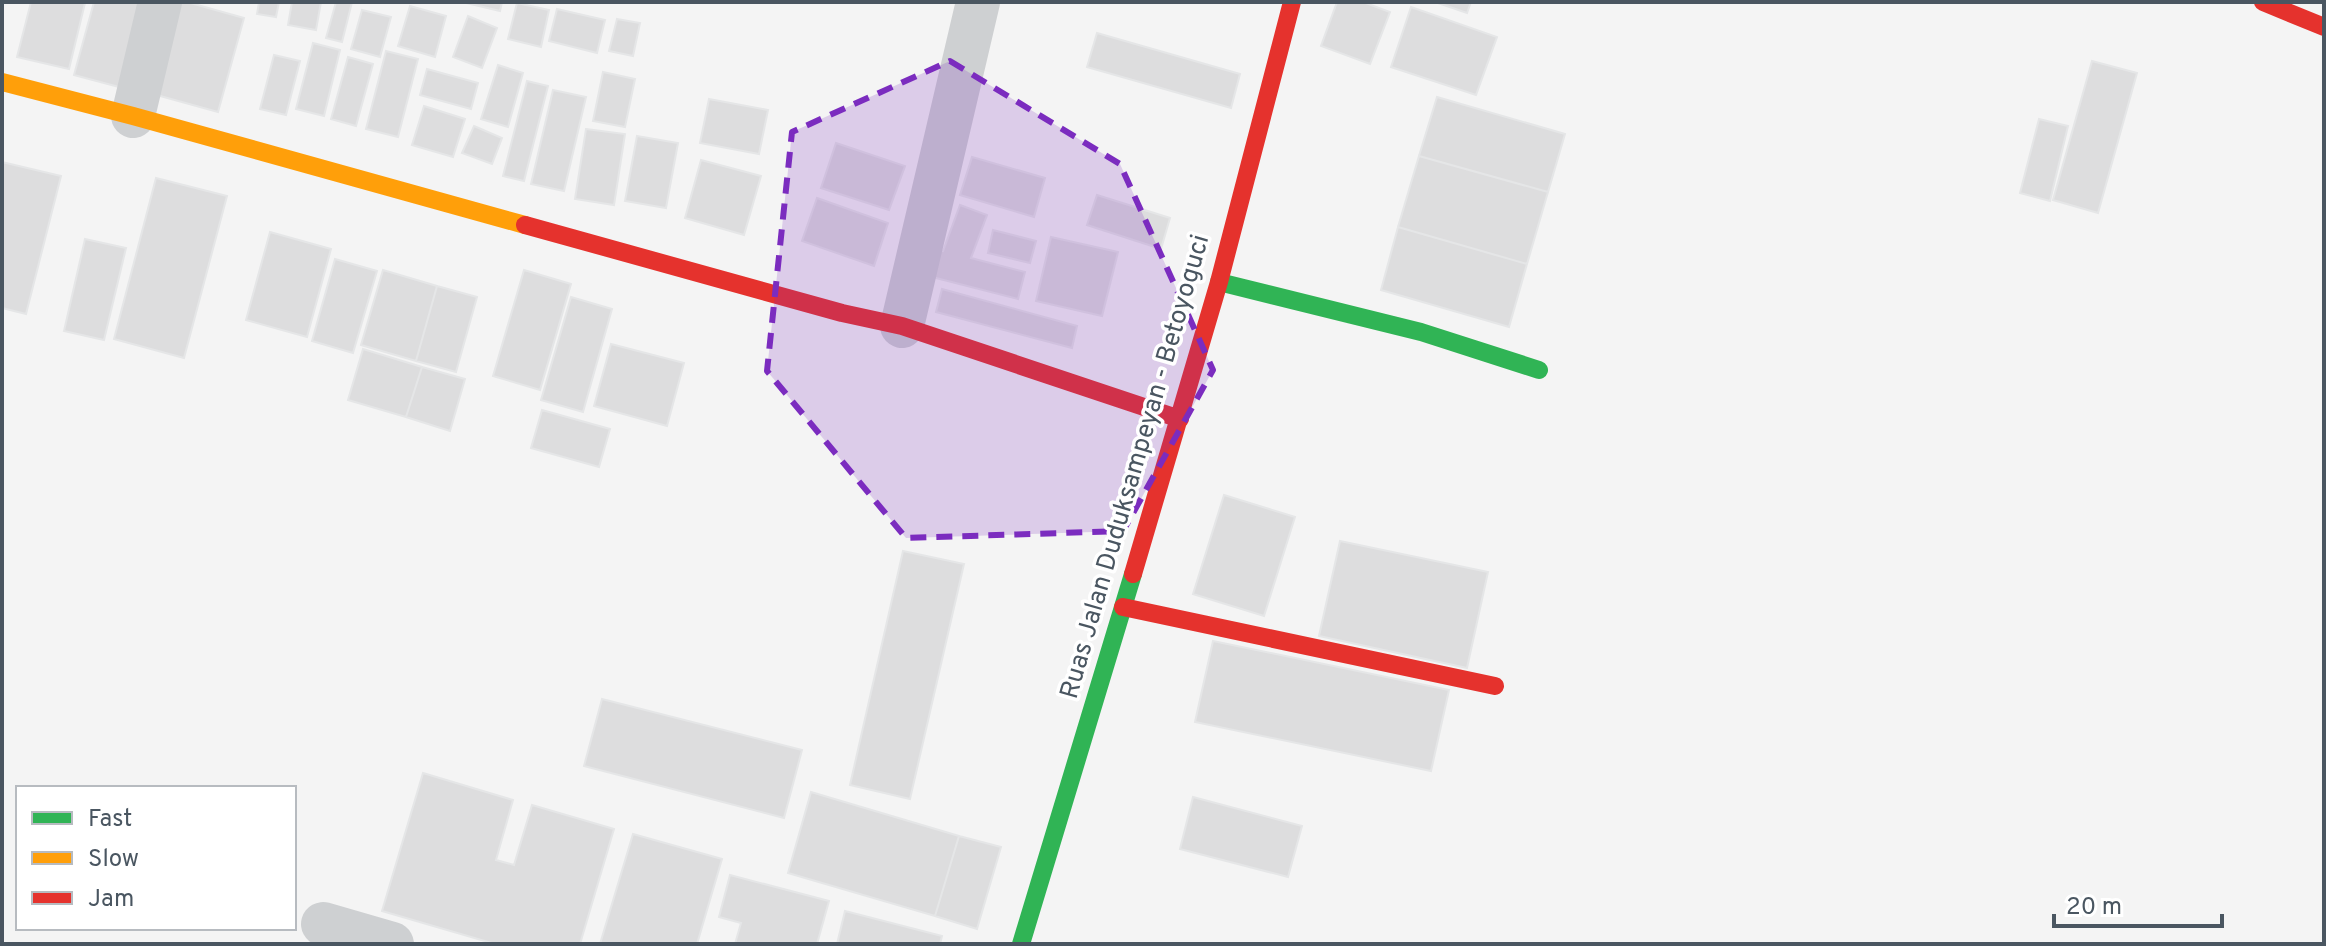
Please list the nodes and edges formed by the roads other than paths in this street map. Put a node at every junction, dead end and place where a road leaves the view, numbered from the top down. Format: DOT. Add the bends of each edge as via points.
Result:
graph roads {
  1 [pos="160,2"];
  2 [pos="978,2"];
  3 [pos="1292,2"];
  4 [pos="2263,2"];
  5 [pos="2324,27"];
  6 [pos="2,82"];
  7 [pos="133,116"];
  8 [pos="1219,282"];
  9 [pos="902,326"];
  10 [pos="1539,370"];
  11 [pos="1180,419"];
  12 [pos="1123,607"];
  13 [pos="1495,686"];
  14 [pos="323,924"];
  15 [pos="392,944"];
  16 [pos="1021,944"];
  1 -- 7 [label="street"];
  2 -- 9 [label="street"];
  3 -- 8 [label="main road, Ruas Jalan Duduksampeyan - Betoyoguci"];
  4 -- 5 [label="main road"];
  6 -- 7 [label="main road"];
  7 -- 9 [label="main road"];
  8 -- 10 [label="main road" via="1421,332"];
  8 -- 11 [label="main road, Ruas Jalan Duduksampeyan - Betoyoguci"];
  9 -- 11 [label="main road"];
  11 -- 12 [label="main road, Ruas Jalan Duduksampeyan - Betoyoguci"];
  12 -- 13 [label="main road"];
  12 -- 16 [label="main road, Ruas Jalan Duduksampeyan - Betoyoguci"];
  14 -- 15 [label="street"];
}
